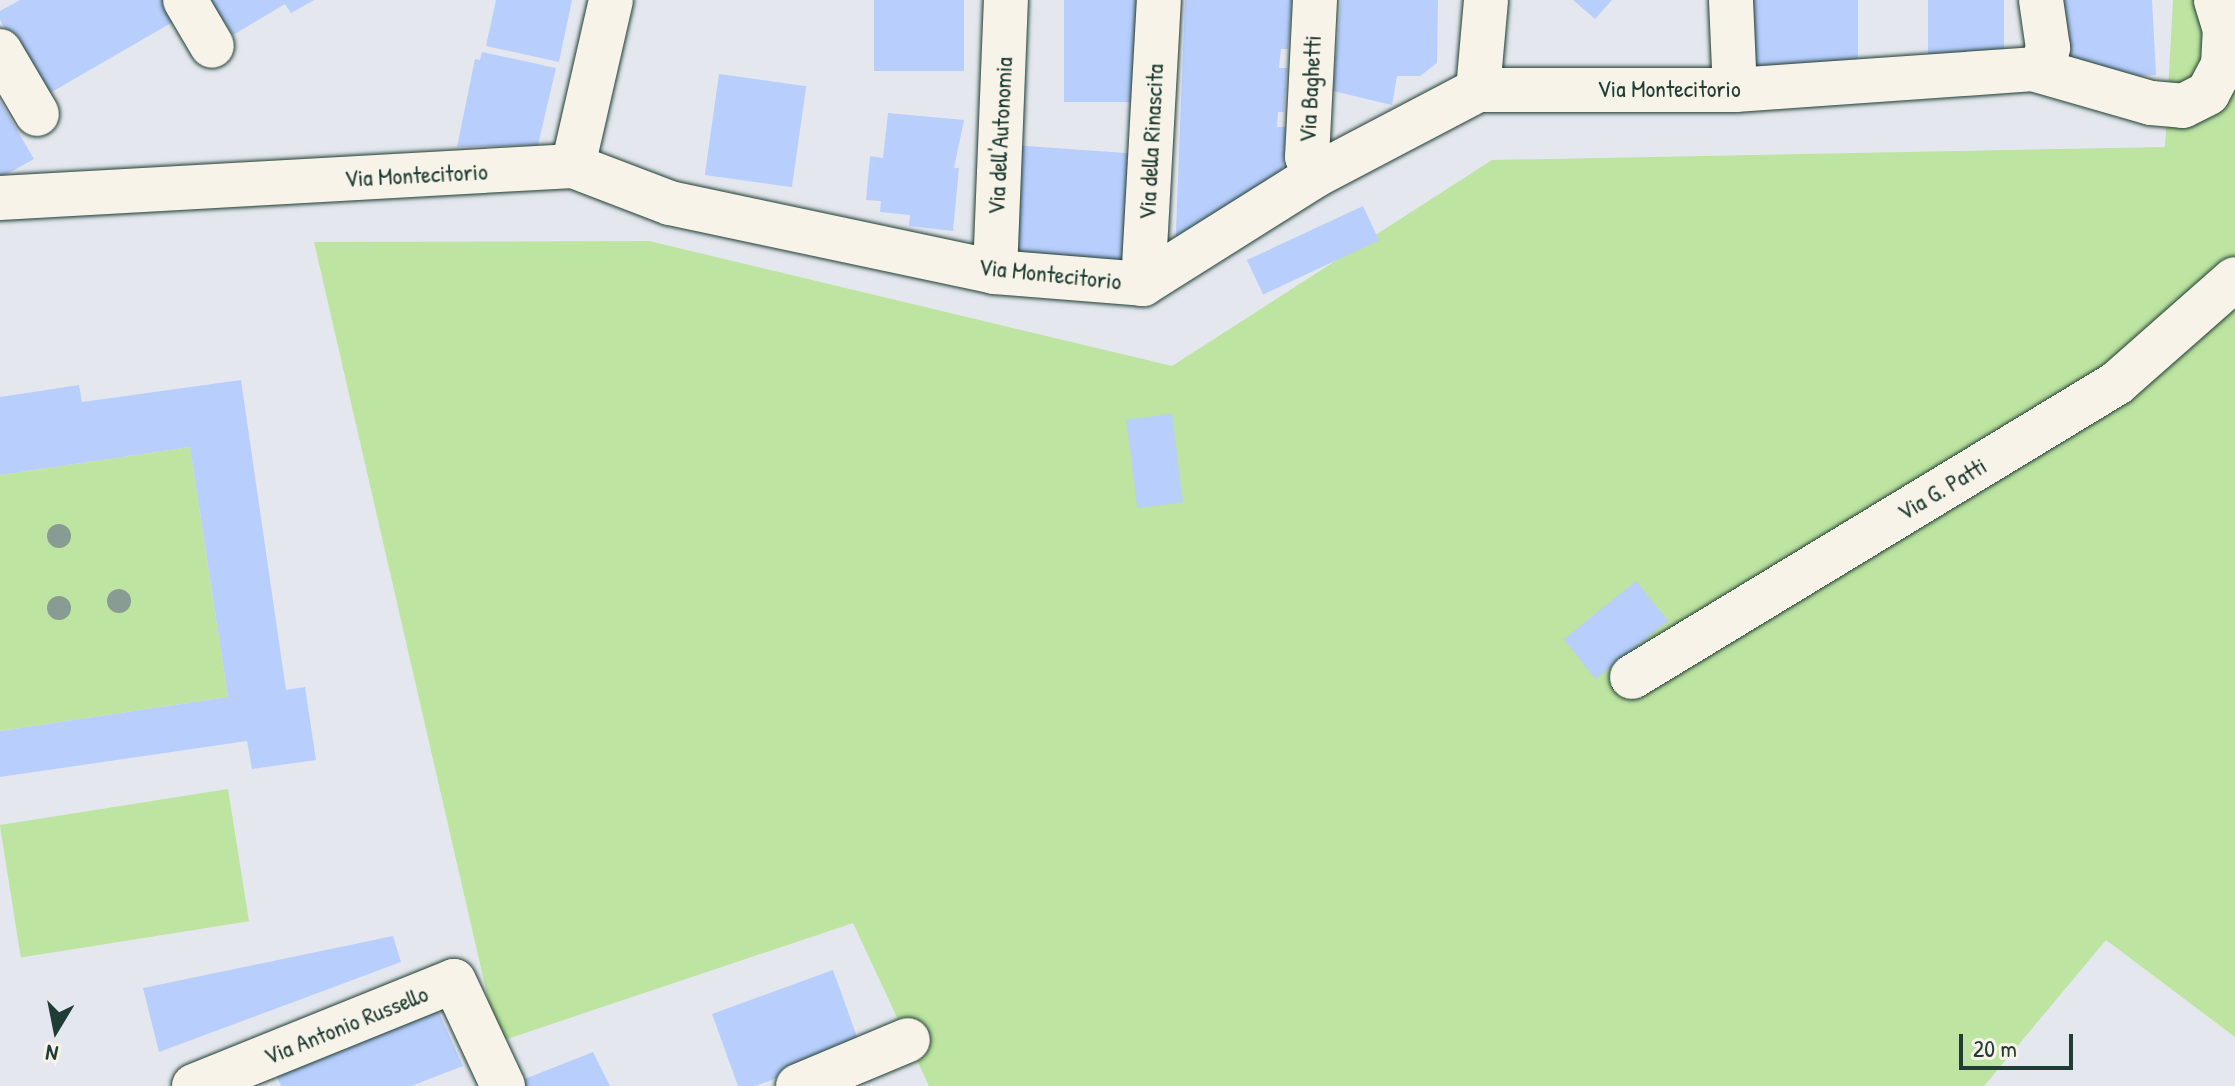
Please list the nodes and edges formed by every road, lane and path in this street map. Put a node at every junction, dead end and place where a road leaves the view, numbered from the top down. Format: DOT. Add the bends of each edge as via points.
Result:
graph roads {
  1 [pos="185,0"];
  2 [pos="611,0"];
  3 [pos="1006,0"];
  4 [pos="1159,0"];
  5 [pos="1315,0"];
  6 [pos="1486,0"];
  7 [pos="1731,0"];
  8 [pos="2041,0"];
  9 [pos="2216,0"];
  10 [pos="212,46"];
  11 [pos="0,51"];
  12 [pos="2033,69"];
  13 [pos="1478,90"];
  14 [pos="1735,90"];
  15 [pos="37,114"];
  16 [pos="573,166"];
  17 [pos="1316,175"];
  18 [pos="0,198"];
  19 [pos="995,272"];
  20 [pos="2235,279"];
  21 [pos="1143,284"];
  22 [pos="1632,677"];
  23 [pos="908,1040"];
  24 [pos="494,1083"];
  25 [pos="194,1086"];
  26 [pos="798,1086"];
  1 -- 10 [label="street"];
  2 -- 16 [label="street"];
  3 -- 19 [label="street, Via dell'Autonomia"];
  4 -- 21 [label="street, Via della Rinascita"];
  5 -- 17 [label="street, Via Baghetti" via="1307,157"];
  6 -- 13 [label="street"];
  7 -- 14 [label="street"];
  8 -- 12 [label="street" via="2048,48 2044,61"];
  9 -- 12 [label="street, Via Montecitorio" via="2225,30 2223,65 2213,86 2197,101 2168,107"];
  11 -- 15 [label="street"];
  12 -- 14 [label="street, Via Montecitorio"];
  13 -- 14 [label="street, Via Montecitorio"];
  13 -- 17 [label="street, Via Montecitorio"];
  16 -- 18 [label="street, Via Montecitorio"];
  16 -- 19 [label="street, Via Montecitorio" via="670,203"];
  17 -- 21 [label="street, Via Montecitorio"];
  19 -- 21 [label="street, Via Montecitorio"];
  20 -- 22 [label="street, Via G. Patti" via="2117,383"];
  23 -- 26 [label="street"];
  24 -- 25 [label="street, Via Antonio Russello" via="454,981"];
}
